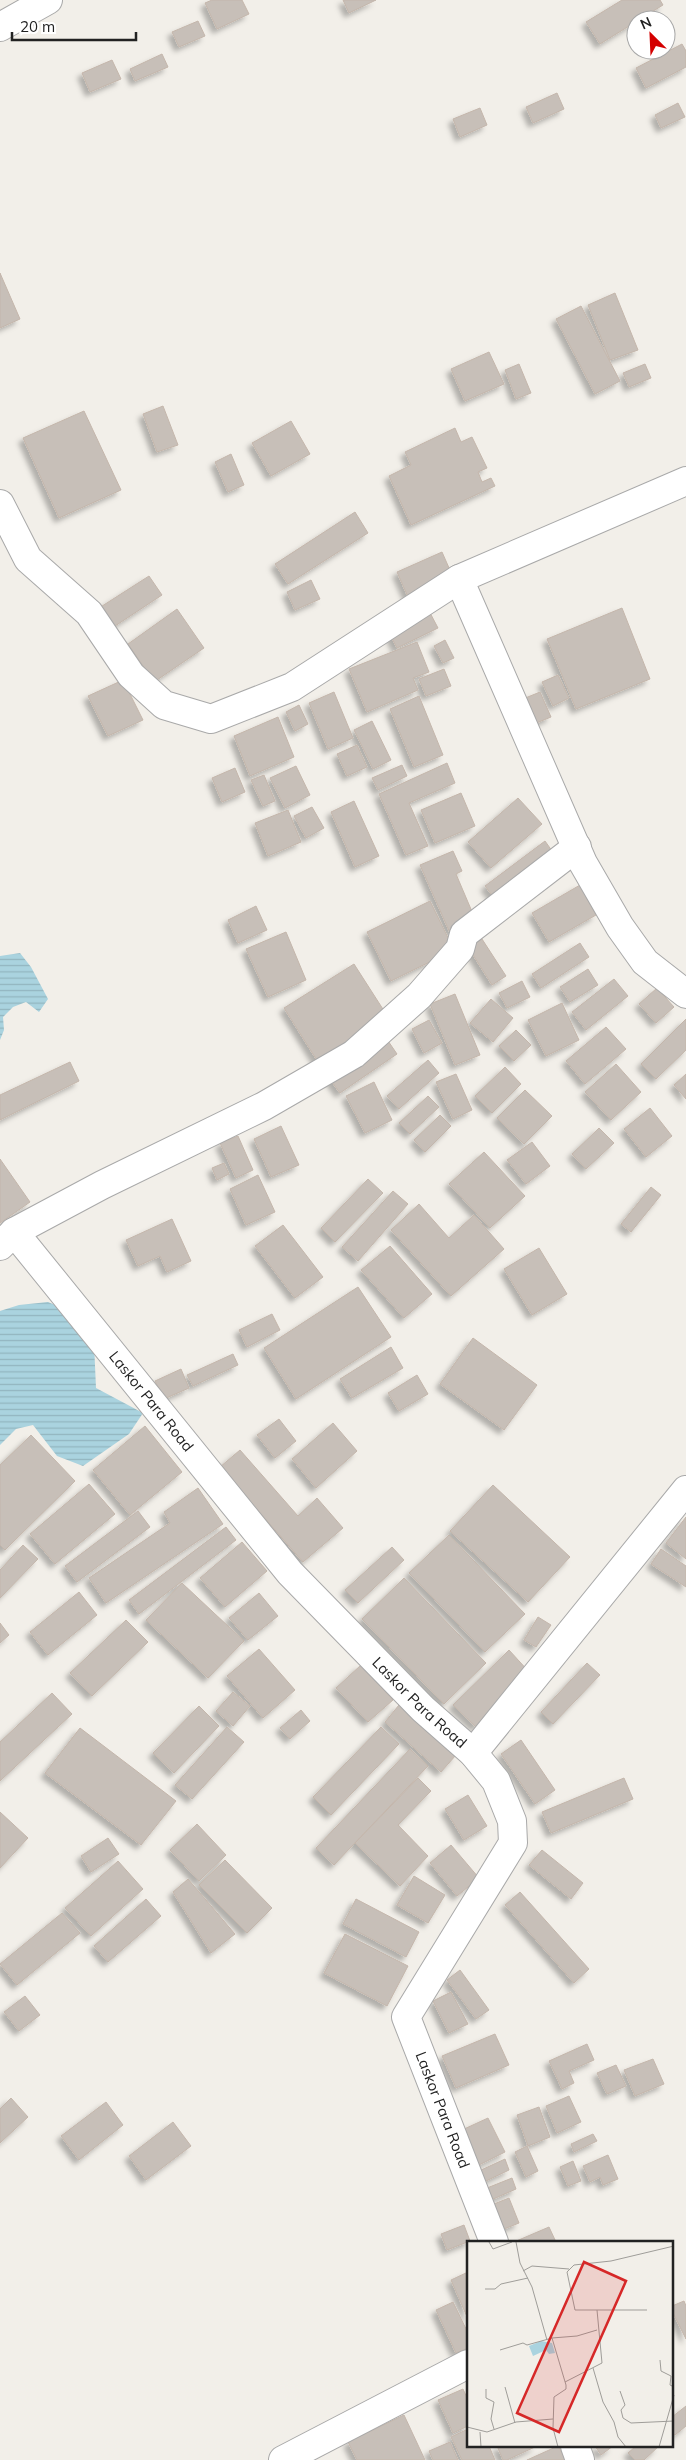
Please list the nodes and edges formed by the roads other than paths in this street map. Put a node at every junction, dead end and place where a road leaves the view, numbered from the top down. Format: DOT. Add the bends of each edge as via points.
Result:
graph roads {
  1 [pos="48,0"];
  2 [pos="0,27"];
  3 [pos="686,481"];
  4 [pos="0,504"];
  5 [pos="459,579"];
  6 [pos="577,847"];
  7 [pos="686,994"];
  8 [pos="7,1239"];
  9 [pos="686,1490"];
  10 [pos="473,1753"];
  11 [pos="494,2241"];
  12 [pos="467,2365"];
  13 [pos="575,2448"];
  14 [pos="284,2460"];
  15 [pos="580,2460"];
  1 -- 2 [label="street"];
  3 -- 5 [label="street"];
  4 -- 5 [label="street" via="28,559 88,613 131,674 164,705 211,719 292,687"];
  5 -- 6 [label="street"];
  6 -- 7 [label="street" via="620,927 645,962"];
  6 -- 8 [label="street" via="464,934 460,949 419,996 354,1054 264,1106 102,1185"];
  8 -- 10 [label="street, Laskor Para Road" via="290,1573 423,1709"];
  9 -- 10 [label="street"];
  10 -- 11 [label="street, Laskor Para Road" via="496,1781 512,1821 514,1843 406,2017"];
  12 -- 14 [label="street"];
  13 -- 15 [label="street"];
}
